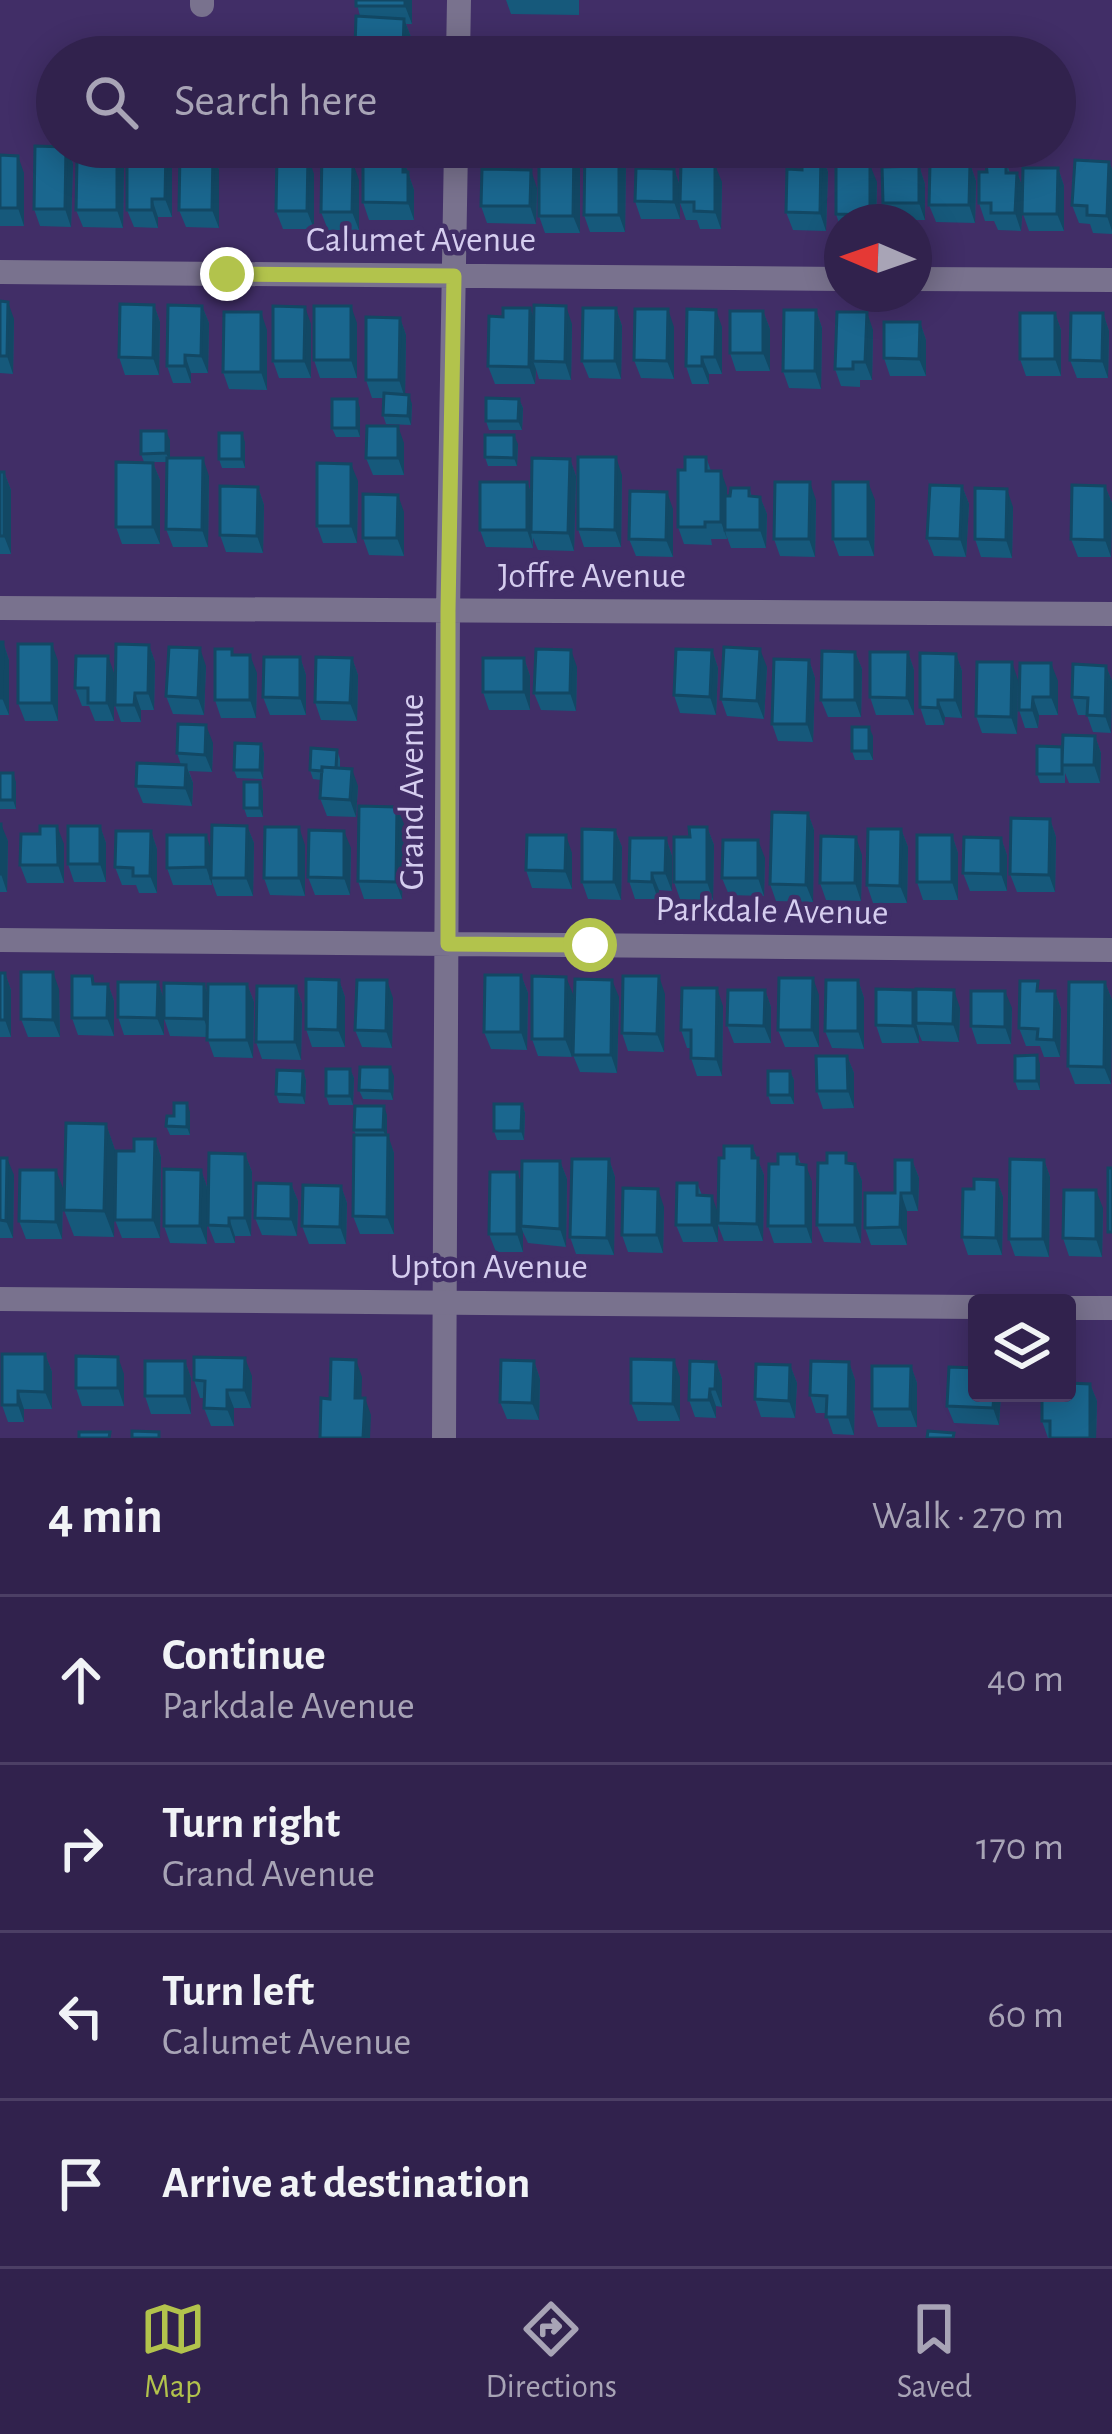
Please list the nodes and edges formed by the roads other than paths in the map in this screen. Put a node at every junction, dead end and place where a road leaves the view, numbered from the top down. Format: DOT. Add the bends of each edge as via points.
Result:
graph roads {
  1 [pos="459,0"];
  2 [pos="458,36"];
  3 [pos="456,168"];
  4 [pos="0,272"];
  5 [pos="454,276"];
  6 [pos="824,279"];
  7 [pos="932,279"];
  8 [pos="1112,280"];
  9 [pos="0,608"];
  10 [pos="448,611"];
  11 [pos="1112,614"];
  12 [pos="0,940"];
  13 [pos="448,944"];
  14 [pos="1112,950"];
  15 [pos="0,1299"];
  16 [pos="445,1303"];
  17 [pos="968,1307"];
  18 [pos="1076,1308"];
  19 [pos="1112,1308"];
  20 [pos="444,1438"];
  1 -- 2 [label="street"];
  3 -- 5 [label="street, Grand Avenue"];
  4 -- 5 [label="street, Calumet Avenue"];
  5 -- 6 [label="street, Calumet Avenue"];
  5 -- 10 [label="street, Grand Avenue"];
  7 -- 8 [label="street"];
  9 -- 10 [label="street, Joffre Avenue"];
  10 -- 11 [label="street, Joffre Avenue"];
  10 -- 13 [label="street, Grand Avenue"];
  12 -- 13 [label="street, Parkdale Avenue"];
  13 -- 14 [label="street, Parkdale Avenue"];
  13 -- 16 [label="street, Grand Avenue"];
  15 -- 16 [label="street, Upton Avenue"];
  16 -- 17 [label="street, Upton Avenue"];
  16 -- 20 [label="street, Grand Avenue"];
  18 -- 19 [label="street"];
}
